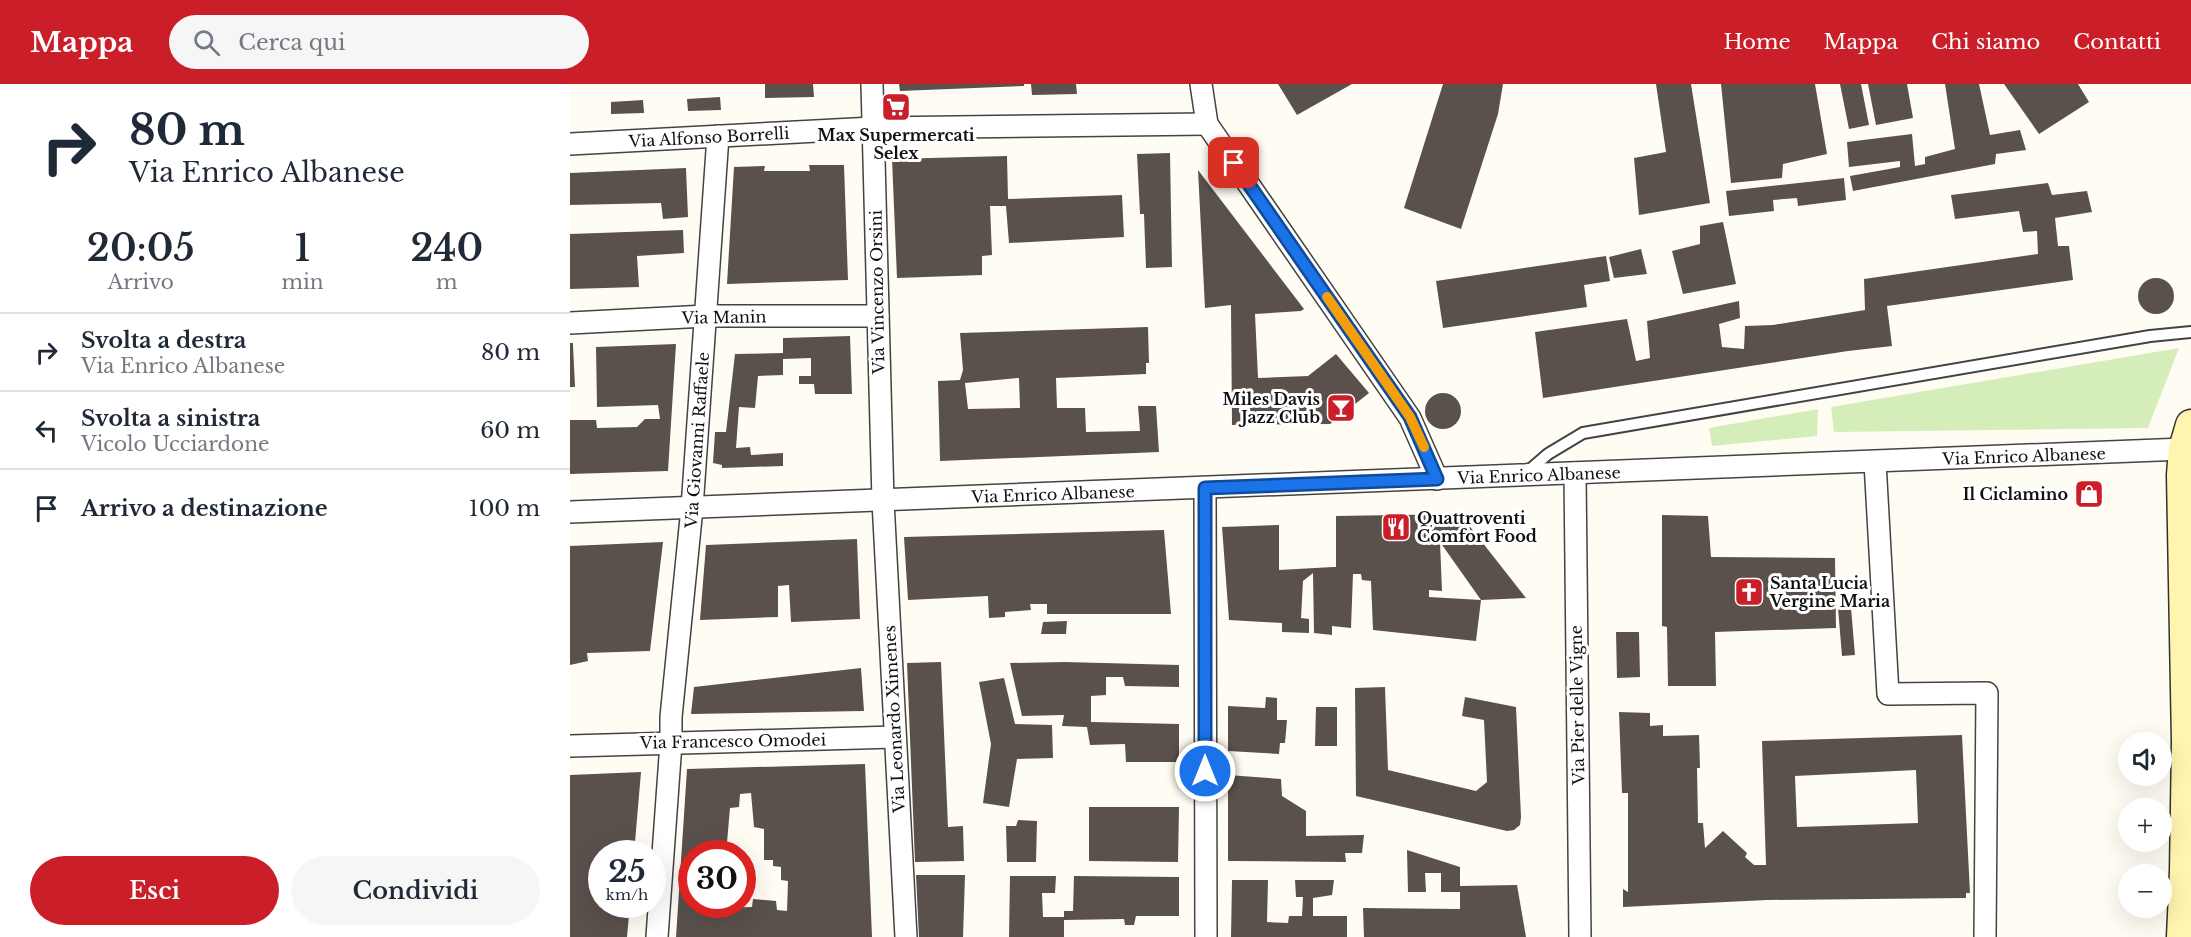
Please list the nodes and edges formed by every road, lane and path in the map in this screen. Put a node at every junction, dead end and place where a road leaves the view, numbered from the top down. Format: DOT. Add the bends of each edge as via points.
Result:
graph roads {
  1 [pos="872,84"];
  2 [pos="1201,84"];
  3 [pos="1207,124"];
  4 [pos="873,128"];
  5 [pos="718,136"];
  6 [pos="570,144"];
  7 [pos="706,316"];
  8 [pos="878,316"];
  9 [pos="570,323"];
  10 [pos="2191,332"];
  11 [pos="2187,437"];
  12 [pos="1875,462"];
  13 [pos="1575,473"];
  14 [pos="1523,476"];
  15 [pos="1437,479"];
  16 [pos="1205,488"];
  17 [pos="883,501"];
  18 [pos="692,508"];
  19 [pos="570,512"];
  20 [pos="895,737"];
  21 [pos="2189,742"];
  22 [pos="671,743"];
  23 [pos="570,746"];
  24 [pos="657,937"];
  25 [pos="906,937"];
  26 [pos="1206,937"];
  27 [pos="1580,937"];
  28 [pos="1985,937"];
  29 [pos="2182,937"];
  1 -- 4 [label="street, Via Vincenzo Orsini"];
  2 -- 3 [label="street"];
  3 -- 4 [label="street, Via Alfonso Borrelli"];
  3 -- 15 [label="street" via="1410,417"];
  4 -- 5 [label="street, Via Alfonso Borrelli"];
  4 -- 8 [label="street, Via Vincenzo Orsini"];
  5 -- 6 [label="street, Via Alfonso Borrelli"];
  5 -- 7 [label="street, Via Giovanni Raffaele"];
  7 -- 8 [label="street, Via Manin"];
  7 -- 9 [label="street, Via Manin"];
  7 -- 18 [label="street, Via Giovanni Raffaele"];
  8 -- 17 [label="street, Via Vincenzo Orsini"];
  10 -- 14 [label="lane" via="1583,433 1548,454"];
  11 -- 12 [label="street, Via Enrico Albanese"];
  11 -- 21 [label="main road" via="2183,508"];
  12 -- 13 [label="street, Via Enrico Albanese"];
  12 -- 28 [label="street" via="1888,694 1987,693"];
  13 -- 14 [label="street, Via Enrico Albanese"];
  13 -- 27 [label="street, Via Pier delle Vigne"];
  14 -- 15 [label="street, Via Enrico Albanese"];
  15 -- 16 [label="street, Via Enrico Albanese"];
  16 -- 17 [label="street, Via Enrico Albanese"];
  16 -- 26 [label="street"];
  17 -- 18 [label="street, Via Enrico Albanese"];
  17 -- 20 [label="street, Via Leonardo Ximenes"];
  18 -- 19 [label="street, Via Enrico Albanese"];
  18 -- 22 [label="street, Via Giovanni Raffaele"];
  20 -- 22 [label="street, Via Francesco Omodei"];
  20 -- 25 [label="street, Via Leonardo Ximenes"];
  21 -- 29 [label="main road"];
  22 -- 23 [label="street, Via Francesco Omodei"];
  22 -- 24 [label="street, Via Giovanni Raffaele"];
}
